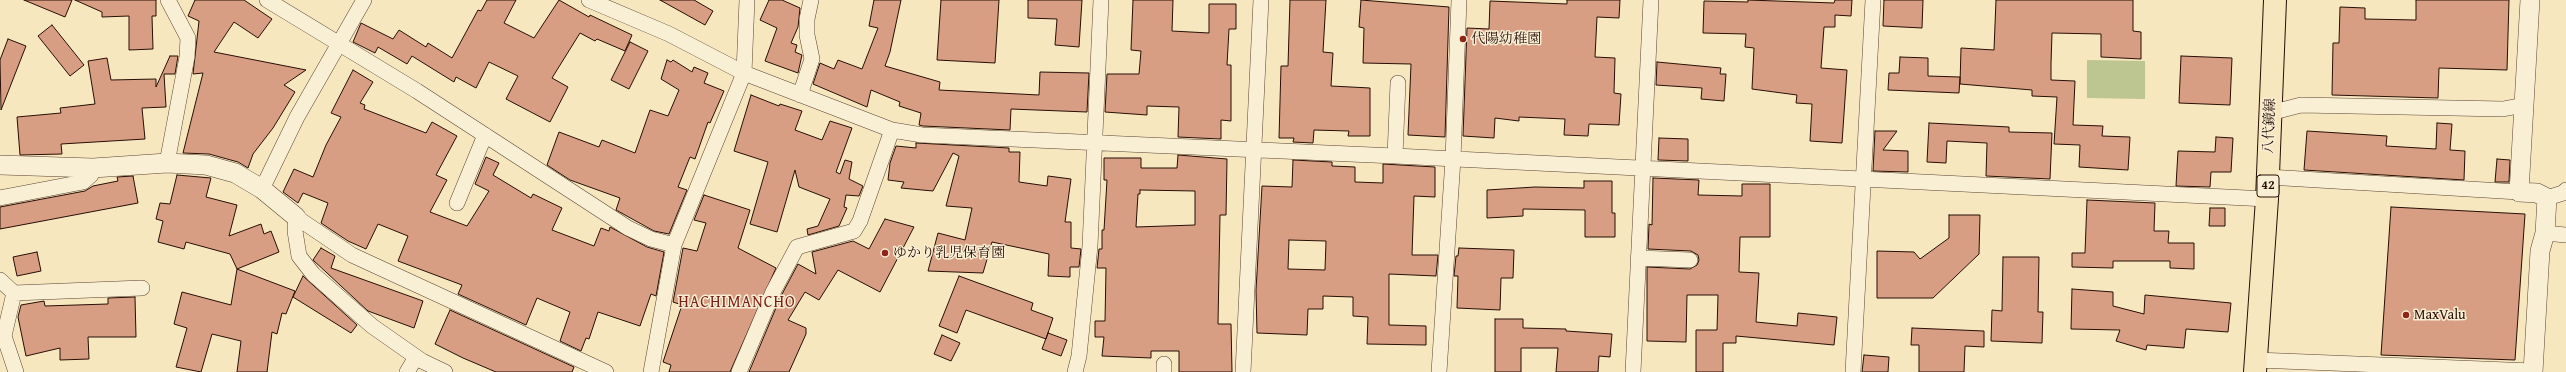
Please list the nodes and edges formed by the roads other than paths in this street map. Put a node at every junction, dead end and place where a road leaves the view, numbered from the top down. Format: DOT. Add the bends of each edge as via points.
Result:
graph roads {
  1 [pos="168,0"];
  2 [pos="267,0"];
  3 [pos="364,0"];
  4 [pos="589,0"];
  5 [pos="747,0"];
  6 [pos="811,0"];
  7 [pos="1101,0"];
  8 [pos="1261,0"];
  9 [pos="1459,0"];
  10 [pos="1651,0"];
  11 [pos="1873,0"];
  12 [pos="2275,0"];
  13 [pos="2530,0"];
  14 [pos="340,44"];
  15 [pos="744,73"];
  16 [pos="1398,82"];
  17 [pos="800,95"];
  18 [pos="2524,105"];
  19 [pos="2270,113"];
  20 [pos="892,130"];
  21 [pos="484,136"];
  22 [pos="1094,143"];
  23 [pos="1253,151"];
  24 [pos="1395,156"];
  25 [pos="1452,159"];
  26 [pos="167,163"];
  27 [pos="0,165"];
  28 [pos="93,168"];
  29 [pos="1642,168"];
  30 [pos="2268,176"];
  31 [pos="1864,180"];
  32 [pos="262,189"];
  33 [pos="2566,190"];
  34 [pos="2519,192"];
  35 [pos="0,198"];
  36 [pos="2547,198"];
  37 [pos="2267,199"];
  38 [pos="457,203"];
  39 [pos="296,217"];
  40 [pos="2545,233"];
  41 [pos="2566,235"];
  42 [pos="674,246"];
  43 [pos="1638,258"];
  44 [pos="1690,260"];
  45 [pos="0,280"];
  46 [pos="142,288"];
  47 [pos="14,293"];
  48 [pos="416,357"];
  49 [pos="2256,366"];
  50 [pos="16,372"];
  51 [pos="407,372"];
  52 [pos="446,372"];
  53 [pos="606,372"];
  54 [pos="651,372"];
  55 [pos="739,372"];
  56 [pos="1075,372"];
  57 [pos="1243,372"];
  58 [pos="1439,372"];
  59 [pos="1632,372"];
  60 [pos="1853,372"];
  61 [pos="2532,372"];
  1 -- 26 [label="street" via="188,38 187,58"];
  2 -- 14 [label="street"];
  3 -- 14 [label="street"];
  4 -- 15 [label="street" via="669,34"];
  5 -- 15 [label="street"];
  6 -- 17 [label="street" via="807,35 812,59"];
  7 -- 22 [label="street"];
  8 -- 23 [label="street"];
  9 -- 25 [label="street"];
  10 -- 29 [label="street"];
  11 -- 31 [label="street"];
  12 -- 19 [label="main road, 八代鏡線 / 42"];
  13 -- 18 [label="street"];
  14 -- 21 [label="street"];
  14 -- 32 [label="street" via="297,117"];
  15 -- 17 [label="street"];
  15 -- 42 [label="street"];
  16 -- 24 [label="street"];
  17 -- 20 [label="street"];
  18 -- 19 [label="street" via="2503,110 2301,105"];
  18 -- 34 [label="street"];
  19 -- 30 [label="main road, 八代鏡線 / 42"];
  20 -- 22 [label="street" via="922,136"];
  20 -- 55 [label="street" via="860,221 854,231 797,247 773,292"];
  21 -- 38 [label="street"];
  21 -- 42 [label="street" via="628,228"];
  22 -- 23 [label="street"];
  22 -- 56 [label="street" via="1090,246 1079,356"];
  23 -- 24 [label="street"];
  23 -- 57 [label="street"];
  24 -- 25 [label="street"];
  25 -- 29 [label="street"];
  25 -- 58 [label="street"];
  26 -- 28 [label="street"];
  26 -- 32 [label="street" via="206,165 235,173"];
  27 -- 28 [label="street"];
  28 -- 35 [label="street" via="91,175 83,182"];
  29 -- 31 [label="street"];
  29 -- 43 [label="street"];
  30 -- 34 [label="street"];
  30 -- 37 [label="main road, 八代鏡線 / 42"];
  31 -- 37 [label="street"];
  31 -- 60 [label="street"];
  32 -- 39 [label="street"];
  33 -- 36 [label="street" via="2563,194"];
  34 -- 36 [label="street"];
  36 -- 40 [label="street"];
  37 -- 49 [label="main road, 八代鏡線 / 42"];
  39 -- 48 [label="street" via="295,231 299,256 313,274 372,326"];
  39 -- 53 [label="street" via="352,255"];
  40 -- 41 [label="street"];
  40 -- 61 [label="street" via="2540,251"];
  42 -- 54 [label="street"];
  43 -- 44 [label="street"];
  43 -- 59 [label="street"];
  45 -- 47 [label="street"];
  46 -- 47 [label="street"];
  47 -- 50 [label="street" via="4,336"];
  48 -- 51 [label="street"];
  48 -- 52 [label="street"];
  49 -- 61 [label="street"];
}
